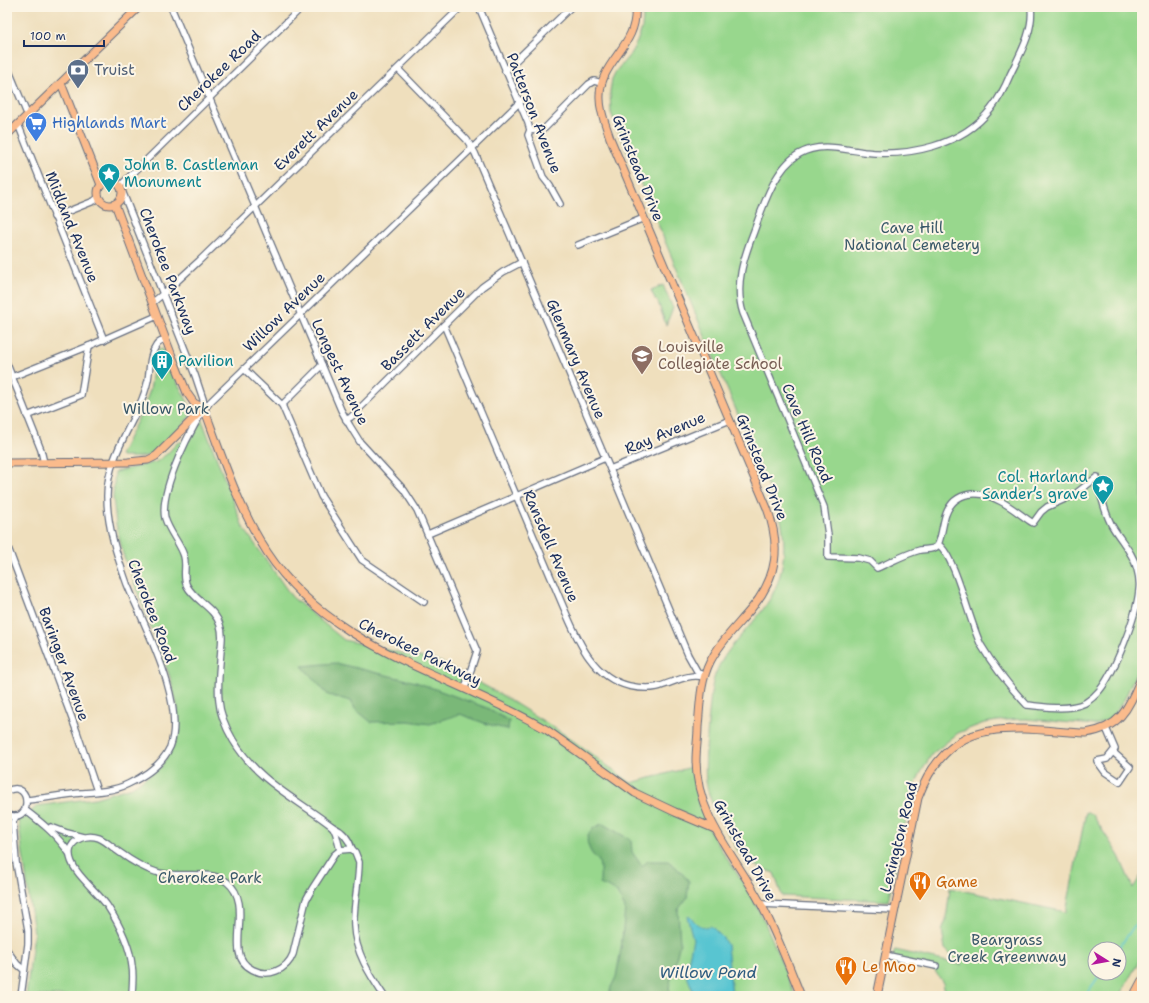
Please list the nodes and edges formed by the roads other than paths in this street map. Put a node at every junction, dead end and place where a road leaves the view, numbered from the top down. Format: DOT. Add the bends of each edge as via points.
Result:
graph roads {
  1 [pos="139,7"];
  2 [pos="171,7"];
  3 [pos="302,7"];
  4 [pos="461,7"];
  5 [pos="478,7"];
  6 [pos="570,7"];
  7 [pos="635,7"];
  8 [pos="1031,7"];
  9 [pos="7,66"];
  10 [pos="398,69"];
  11 [pos="505,71"];
  12 [pos="60,83"];
  13 [pos="602,83"];
  14 [pos="209,97"];
  15 [pos="521,102"];
  16 [pos="27,114"];
  17 [pos="18,124"];
  18 [pos="530,130"];
  19 [pos="7,135"];
  20 [pos="472,148"];
  21 [pos="101,185"];
  22 [pos="121,187"];
  23 [pos="99,197"];
  24 [pos="115,204"];
  25 [pos="560,204"];
  26 [pos="254,207"];
  27 [pos="54,217"];
  28 [pos="644,218"];
  29 [pos="578,245"];
  30 [pos="522,262"];
  31 [pos="163,294"];
  32 [pos="152,303"];
  33 [pos="300,314"];
  34 [pos="157,316"];
  35 [pos="444,325"];
  36 [pos="166,339"];
  37 [pos="104,340"];
  38 [pos="89,346"];
  39 [pos="7,364"];
  40 [pos="322,365"];
  41 [pos="244,369"];
  42 [pos="12,377"];
  43 [pos="282,405"];
  44 [pos="204,408"];
  45 [pos="27,416"];
  46 [pos="346,420"];
  47 [pos="730,420"];
  48 [pos="605,458"];
  49 [pos="113,462"];
  50 [pos="7,463"];
  51 [pos="44,463"];
  52 [pos="610,469"];
  53 [pos="517,496"];
  54 [pos="428,534"];
  55 [pos="7,545"];
  56 [pos="939,545"];
  57 [pos="424,602"];
  58 [pos="1142,676"];
  59 [pos="704,677"];
  60 [pos="465,688"];
  61 [pos="1106,728"];
  62 [pos="1113,752"];
  63 [pos="7,791"];
  64 [pos="97,791"];
  65 [pos="27,800"];
  66 [pos="25,810"];
  67 [pos="7,814"];
  68 [pos="16,816"];
  69 [pos="47,826"];
  70 [pos="332,827"];
  71 [pos="715,829"];
  72 [pos="83,837"];
  73 [pos="352,849"];
  74 [pos="340,850"];
  75 [pos="69,853"];
  76 [pos="761,904"];
  77 [pos="895,910"];
  78 [pos="7,950"];
  79 [pos="885,955"];
  80 [pos="936,966"];
  81 [pos="24,970"];
  82 [pos="1142,981"];
  83 [pos="21,996"];
  84 [pos="132,996"];
  85 [pos="384,996"];
  86 [pos="802,996"];
  87 [pos="877,996"];
  88 [pos="1134,996"];
  1 -- 12 [label="main road"];
  2 -- 14 [label="street, Longest Avenue"];
  3 -- 14 [label="street, Cherokee Road"];
  4 -- 10 [label="street, Everett Avenue"];
  5 -- 11 [label="street, Patterson Avenue"];
  6 -- 11 [label="street"];
  7 -- 13 [label="main road, Grinstead Drive" via="635,22 628,40 611,64"];
  8 -- 56 [label="street, Cave Hill Road" via="1032,22 1016,64 996,101 980,120 955,138 925,148 875,153 825,147 812,149 792,159 772,186 750,240 741,271 740,302 743,313 824,507 828,557 859,558 870,561 877,568 917,551"];
  9 -- 16 [label="street"];
  10 -- 20 [label="street, Glenmary Avenue"];
  10 -- 26 [label="street, Everett Avenue"];
  11 -- 15 [label="street, Patterson Avenue"];
  12 -- 16 [label="main road"];
  12 -- 21 [label="main road"];
  13 -- 18 [label="street" via="594,81 589,84 545,128 538,132"];
  13 -- 28 [label="main road, Grinstead Drive" via="602,115"];
  14 -- 22 [label="street, Cherokee Road"];
  14 -- 26 [label="street, Longest Avenue"];
  15 -- 18 [label="street, Patterson Avenue"];
  15 -- 20 [label="street, Willow Avenue"];
  16 -- 17 [label="main road"];
  17 -- 19 [label="main road"];
  17 -- 27 [label="street, Midland Avenue"];
  18 -- 25 [label="street, Patterson Avenue" via="528,135 543,176"];
  20 -- 30 [label="street, Glenmary Avenue"];
  20 -- 33 [label="street, Willow Avenue"];
  21 -- 22 [label="main road" via="111,181"];
  21 -- 23 [label="main road"];
  22 -- 24 [label="main road, Cherokee Parkway" via="122,196"];
  22 -- 31 [label="street, Cherokee Parkway"];
  23 -- 24 [label="main road, Cherokee Parkway" via="107,205"];
  23 -- 27 [label="street"];
  24 -- 32 [label="main road, Cherokee Parkway"];
  26 -- 31 [label="street, Everett Avenue"];
  26 -- 33 [label="street, Longest Avenue"];
  27 -- 37 [label="street, Midland Avenue"];
  28 -- 29 [label="street"];
  28 -- 47 [label="main road, Grinstead Drive"];
  30 -- 35 [label="street, Bassett Avenue" via="492,279"];
  30 -- 48 [label="street, Glenmary Avenue"];
  31 -- 32 [label="street, Everett Avenue"];
  31 -- 44 [label="street, Cherokee Parkway" via="201,392"];
  32 -- 34 [label="main road, Cherokee Parkway"];
  33 -- 40 [label="street, Longest Avenue"];
  33 -- 41 [label="street, Willow Avenue"];
  34 -- 36 [label="main road, Cherokee Parkway"];
  34 -- 37 [label="street"];
  35 -- 46 [label="street, Bassett Avenue"];
  35 -- 53 [label="street, Ransdell Avenue"];
  36 -- 44 [label="main road, Cherokee Parkway" via="187,393 194,403"];
  36 -- 49 [label="street, Cherokee Road" via="156,345 151,356 142,400"];
  37 -- 38 [label="street"];
  38 -- 42 [label="street"];
  38 -- 45 [label="street" via="81,395"];
  39 -- 42 [label="street"];
  40 -- 43 [label="street"];
  40 -- 46 [label="street, Longest Avenue"];
  41 -- 43 [label="street"];
  41 -- 44 [label="street, Willow Avenue"];
  42 -- 45 [label="street"];
  43 -- 57 [label="street" via="321,496 362,560"];
  44 -- 49 [label="main road, Willow Avenue" via="153,458"];
  44 -- 60 [label="main road, Cherokee Parkway" via="250,521 268,554 286,576 323,612 356,636"];
  44 -- 70 [label="street" via="181,451 168,488 164,510 167,524 185,559 187,586 216,617 221,626 218,691 221,713 226,728 241,754 252,766 278,789"];
  45 -- 51 [label="street"];
  46 -- 54 [label="street, Longest Avenue" via="366,449 404,490"];
  47 -- 52 [label="street, Ray Avenue"];
  47 -- 59 [label="main road, Grinstead Drive" via="771,519 775,536 775,557 772,573 762,595 717,650"];
  48 -- 52 [label="street, Glenmary Avenue"];
  48 -- 53 [label="street, Ray Avenue"];
  49 -- 51 [label="main road, Willow Avenue"];
  49 -- 64 [label="street, Cherokee Road" via="108,477 108,517 128,584 166,678 174,725 170,746 156,767 128,784"];
  50 -- 51 [label="main road, Willow Avenue"];
  52 -- 59 [label="street, Glenmary Avenue" via="688,655 697,671"];
  53 -- 54 [label="street, Ray Avenue"];
  53 -- 59 [label="street, Ransdell Avenue" via="578,639 600,671 620,683 641,688 666,684 692,675"];
  54 -- 60 [label="street, Longest Avenue" via="477,651"];
  55 -- 64 [label="street, Baringer Avenue"];
  56 -- 56 [label="street" via="942,523 949,506 956,499 976,494 987,496 1000,500 1034,523 1041,512 1074,495 1097,477 1111,524 1132,557 1139,578 1134,613 1126,636 1099,691 1086,702 1076,706 1028,705 1009,686 981,644 953,568 943,547"];
  58 -- 61 [label="main road, Lexington Road" via="1128,708 1120,718"];
  59 -- 71 [label="main road, Grinstead Drive" via="697,739 697,780 703,803"];
  60 -- 71 [label="main road, Cherokee Parkway" via="547,730 635,793"];
  61 -- 62 [label="street" via="1115,749"];
  61 -- 77 [label="main road, Lexington Road" via="1086,733 1007,729 990,731 969,738 945,754 928,774 918,798"];
  62 -- 62 [label="street" via="1107,759 1097,761 1105,772 1120,782 1130,767"];
  63 -- 65 [label="street" via="20,791"];
  64 -- 65 [label="street, Cherokee Road"];
  65 -- 66 [label="street"];
  66 -- 68 [label="street"];
  66 -- 69 [label="street"];
  67 -- 68 [label="street"];
  68 -- 81 [label="street" via="16,856 28,930"];
  69 -- 72 [label="street"];
  69 -- 75 [label="street"];
  70 -- 73 [label="street" via="344,834"];
  70 -- 74 [label="street"];
  71 -- 76 [label="main road, Grinstead Drive"];
  72 -- 74 [label="street" via="100,839 155,872 178,876 211,875 227,882 239,901 240,955 250,968 264,973 278,970 291,958 309,894 334,855"];
  72 -- 75 [label="street" via="75,842"];
  73 -- 74 [label="street"];
  73 -- 85 [label="street" via="359,862 354,926 357,945 372,978"];
  75 -- 84 [label="street" via="79,875 108,906 125,941 132,966"];
  76 -- 77 [label="street"];
  76 -- 86 [label="main road, Grinstead Drive"];
  77 -- 79 [label="main road, Lexington Road"];
  78 -- 81 [label="street"];
  79 -- 80 [label="street"];
  79 -- 87 [label="main road, Lexington Road"];
  81 -- 83 [label="street"];
  82 -- 88 [label="highway"];
}
